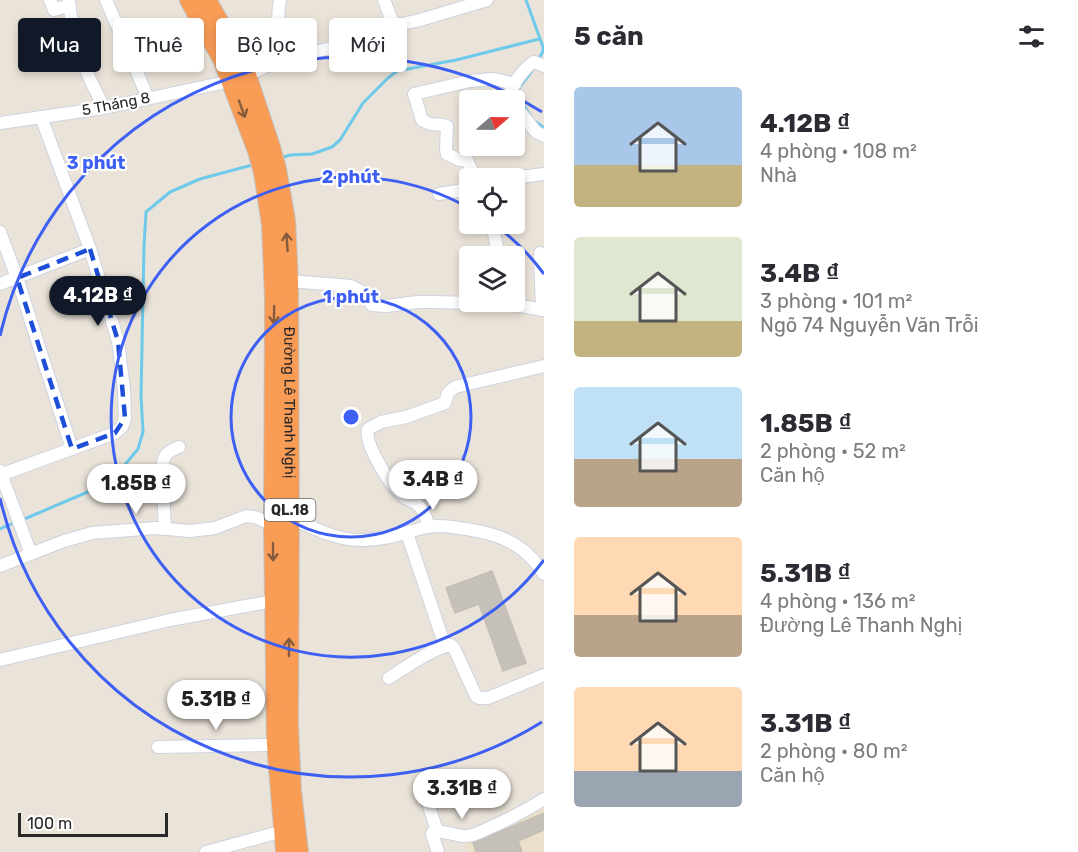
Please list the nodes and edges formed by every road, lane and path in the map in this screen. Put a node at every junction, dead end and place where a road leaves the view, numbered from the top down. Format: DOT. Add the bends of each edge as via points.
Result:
graph roads {
  1 [pos="50,0"];
  2 [pos="106,0"];
  3 [pos="189,0"];
  4 [pos="207,0"];
  5 [pos="280,0"];
  6 [pos="384,0"];
  7 [pos="488,0"];
  8 [pos="69,2"];
  9 [pos="277,18"];
  10 [pos="391,18"];
  11 [pos="407,23"];
  12 [pos="537,64"];
  13 [pos="253,72"];
  14 [pos="239,78"];
  15 [pos="515,84"];
  16 [pos="512,90"];
  17 [pos="148,98"];
  18 [pos="104,108"];
  19 [pos="41,117"];
  20 [pos="525,118"];
  21 [pos="0,123"];
  22 [pos="544,136"];
  23 [pos="471,168"];
  24 [pos="270,171"];
  25 [pos="544,174"];
  26 [pos="525,176"];
  27 [pos="459,191"];
  28 [pos="439,194"];
  29 [pos="0,232"];
  30 [pos="90,249"];
  31 [pos="540,253"];
  32 [pos="17,278"];
  33 [pos="289,281"];
  34 [pos="0,284"];
  35 [pos="459,302"];
  36 [pos="525,306"];
  37 [pos="543,310"];
  38 [pos="544,366"];
  39 [pos="281,382"];
  40 [pos="179,447"];
  41 [pos="72,449"];
  42 [pos="0,474"];
  43 [pos="290,517"];
  44 [pos="273,525"];
  45 [pos="428,526"];
  46 [pos="165,529"];
  47 [pos="407,533"];
  48 [pos="29,549"];
  49 [pos="0,566"];
  50 [pos="544,574"];
  51 [pos="273,601"];
  52 [pos="445,646"];
  53 [pos="0,660"];
  54 [pos="544,675"];
  55 [pos="389,678"];
  56 [pos="276,745"];
  57 [pos="158,747"];
  58 [pos="544,799"];
  59 [pos="427,800"];
  60 [pos="283,831"];
  61 [pos="437,831"];
  62 [pos="206,852"];
  63 [pos="285,852"];
  64 [pos="299,852"];
  65 [pos="438,852"];
  1 -- 8 [label="street" via="54,10"];
  2 -- 17 [label="street"];
  3 -- 14 [label="highway, QL.18" via="222,59"];
  4 -- 14 [label="highway, QL.18" via="238,55"];
  5 -- 9 [label="street"];
  6 -- 10 [label="street"];
  7 -- 11 [label="street, 5 Tháng 8"];
  8 -- 18 [label="street" via="82,44 83,62"];
  12 -- 15 [label="street"];
  13 -- 14 [label="street, 5 Tháng 8"];
  14 -- 17 [label="street, 5 Tháng 8"];
  14 -- 24 [label="highway, QL.18"];
  15 -- 16 [label="street"];
  15 -- 23 [label="street" via="494,79 470,81 414,94 422,120 447,126 447,154 467,160"];
  17 -- 18 [label="street, 5 Tháng 8"];
  18 -- 19 [label="street, 5 Tháng 8"];
  19 -- 21 [label="street, 5 Tháng 8"];
  19 -- 30 [label="street"];
  20 -- 22 [label="street"];
  33 -- 24 [label="highway, Đường Lê Thanh Nghị / QL.18, one-way" via="286,220"];
  24 -- 39 [label="highway, Đường Lê Thanh Nghị / QL.18, one-way"];
  25 -- 26 [label="street"];
  27 -- 28 [label="street"];
  29 -- 32 [label="street"];
  30 -- 32 [label="street"];
  30 -- 41 [label="street" via="118,341 125,418 116,434"];
  31 -- 37 [label="street"];
  32 -- 34 [label="street"];
  32 -- 41 [label="street"];
  33 -- 35 [label="street" via="351,286 364,293 372,305"];
  33 -- 39 [label="highway, Đường Lê Thanh Nghị / QL.18"];
  36 -- 37 [label="street"];
  38 -- 45 [label="street" via="454,387 445,403 368,429 372,448 387,478 403,496 420,506"];
  39 -- 43 [label="highway, Đường Lê Thanh Nghị / QL.18"];
  39 -- 44 [label="highway, Đường Lê Thanh Nghị / QL.18"];
  40 -- 46 [label="street" via="165,454 163,460"];
  41 -- 42 [label="street"];
  42 -- 48 [label="street"];
  43 -- 47 [label="street" via="329,535 363,540"];
  64 -- 43 [label="highway, Đường Lê Thanh Nghị / QL.18, one-way" via="289,724"];
  44 -- 46 [label="street" via="246,516 215,528"];
  44 -- 51 [label="highway, Đường Lê Thanh Nghị / QL.18, one-way"];
  45 -- 47 [label="street"];
  45 -- 50 [label="street" via="484,531 504,538 525,551"];
  46 -- 48 [label="street" via="92,533"];
  47 -- 52 [label="street"];
  48 -- 49 [label="street"];
  51 -- 53 [label="street" via="170,620"];
  51 -- 56 [label="highway, Đường Lê Thanh Nghị / QL.18"];
  52 -- 54 [label="street" via="451,645 455,650 479,698 488,698"];
  52 -- 55 [label="street"];
  56 -- 57 [label="street"];
  56 -- 60 [label="highway, Đường Lê Thanh Nghị / QL.18"];
  58 -- 61 [label="street" via="517,816 467,837"];
  59 -- 61 [label="street"];
  60 -- 62 [label="street"];
  60 -- 63 [label="highway, Đường Lê Thanh Nghị / QL.18"];
  61 -- 65 [label="street" via="432,834"];
}
